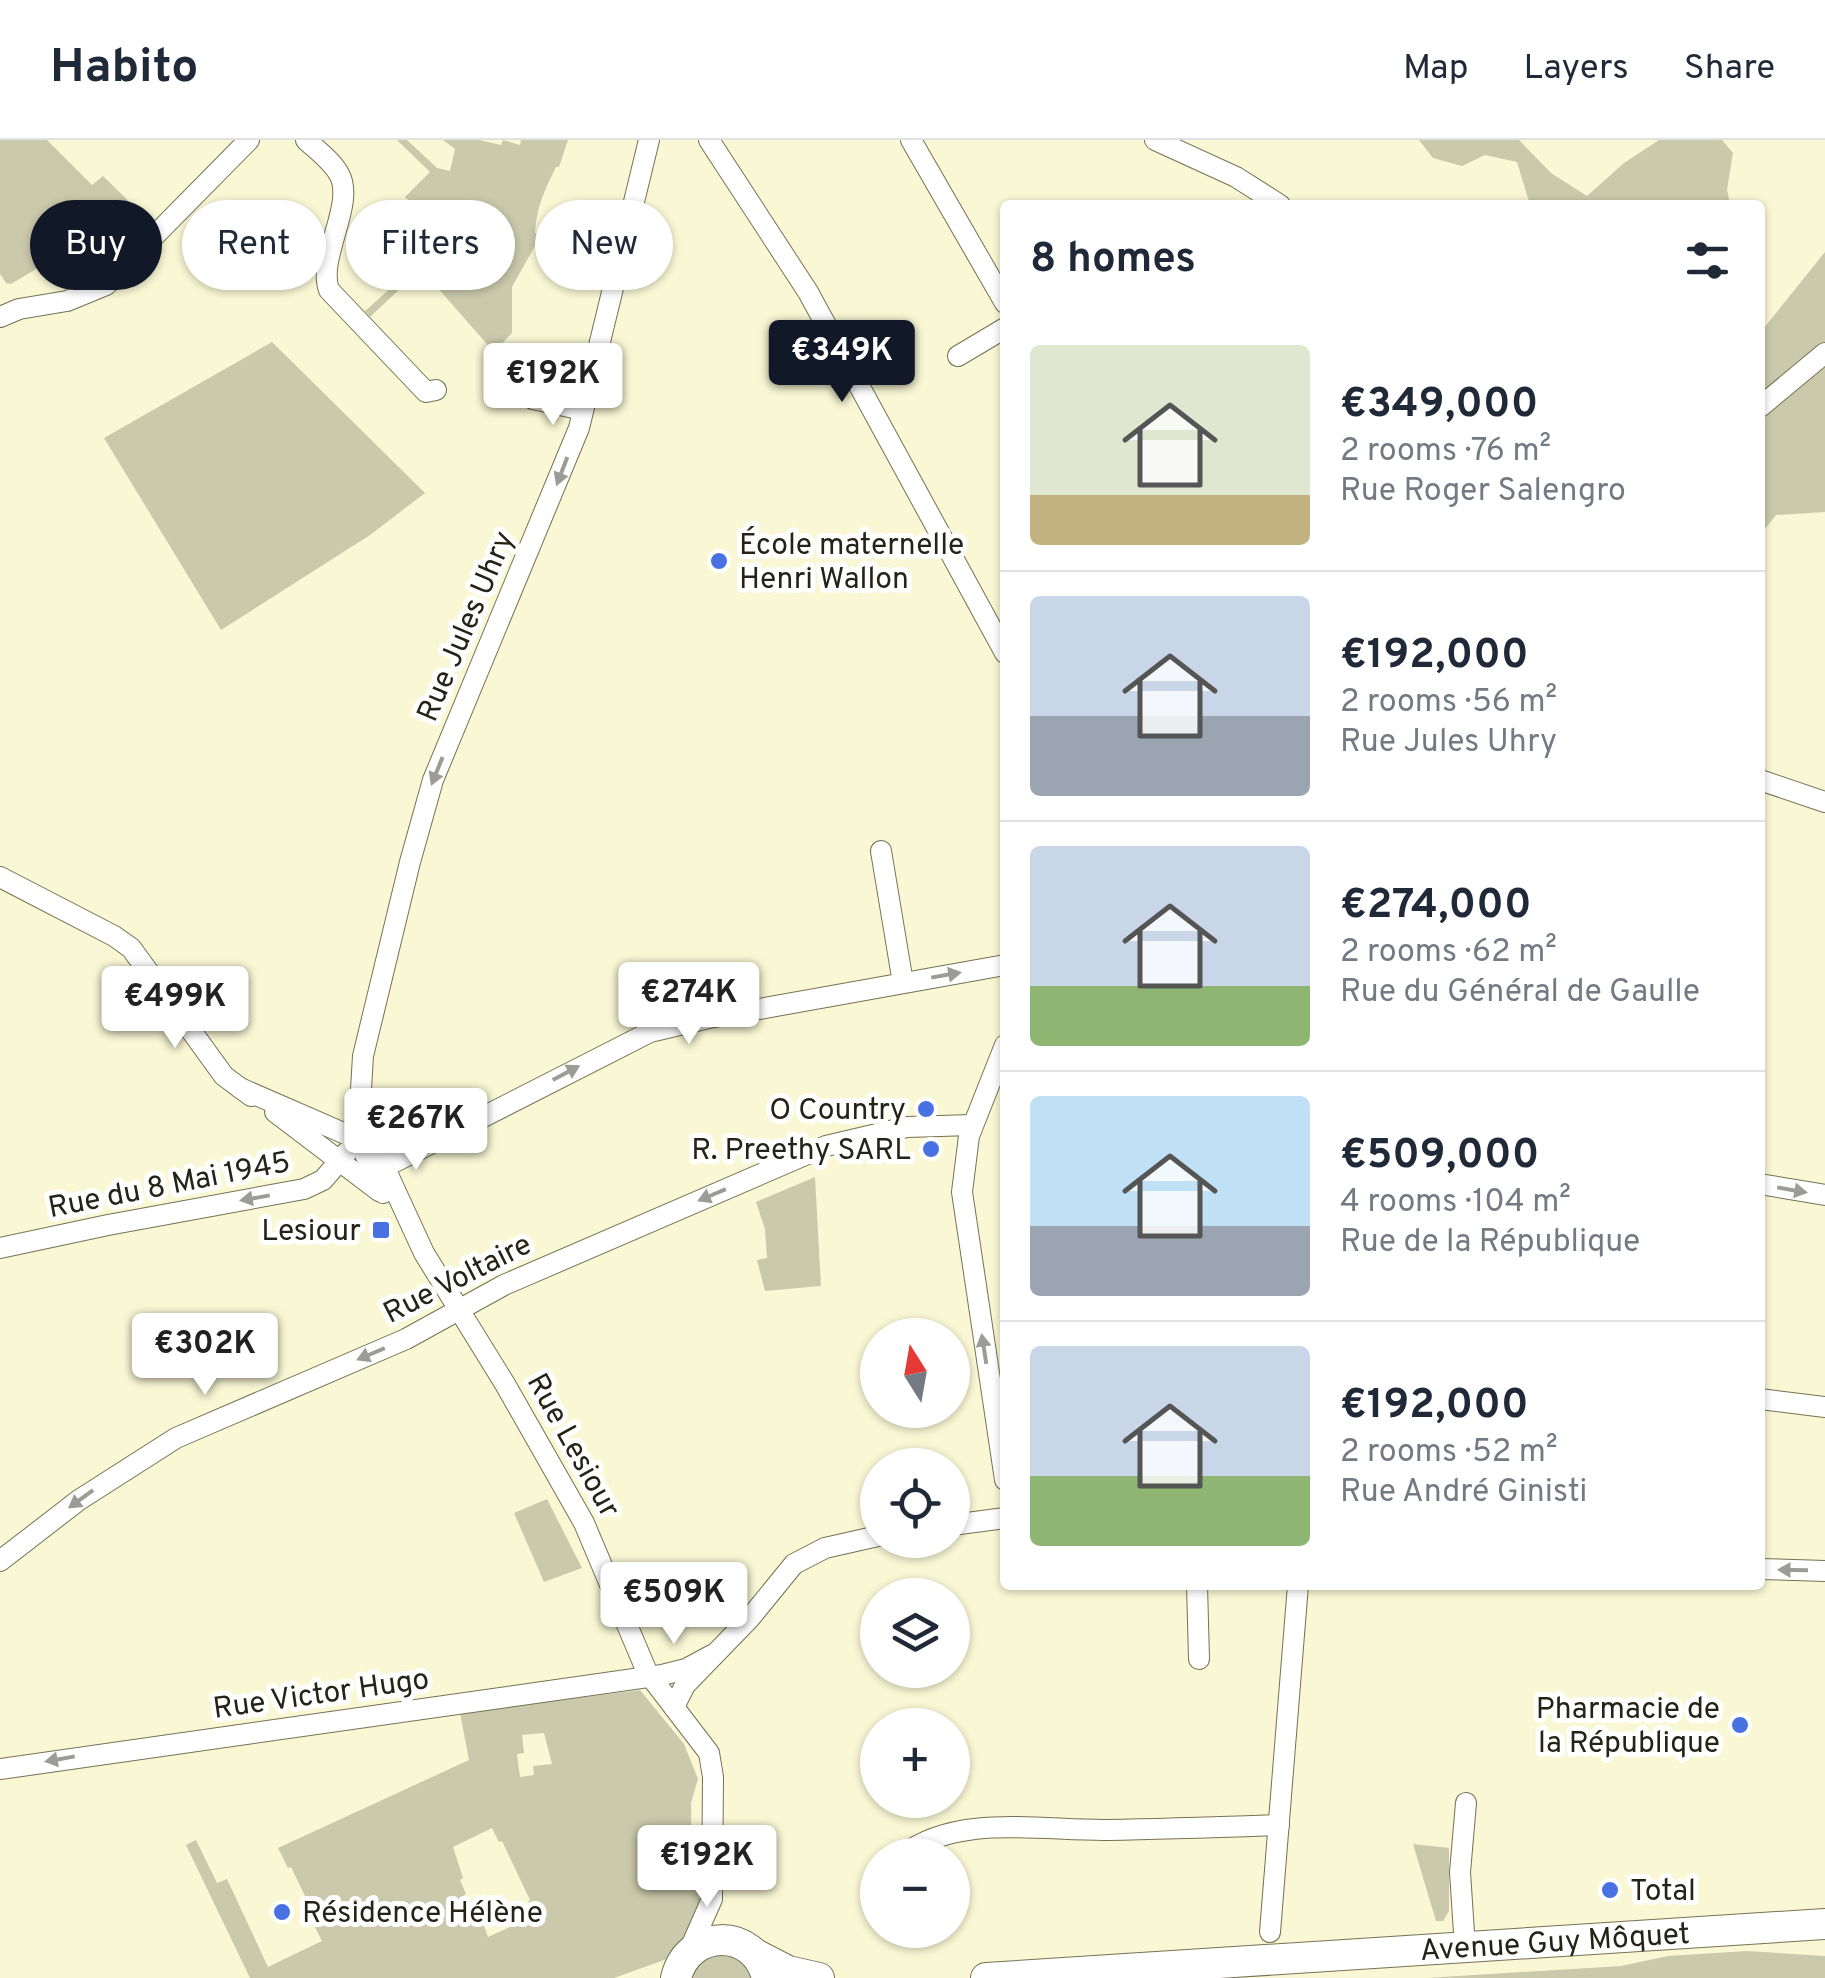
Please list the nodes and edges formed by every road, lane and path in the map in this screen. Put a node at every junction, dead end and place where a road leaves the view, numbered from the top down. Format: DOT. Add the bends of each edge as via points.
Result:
graph roads {
  1 [pos="249,140"];
  2 [pos="306,140"];
  3 [pos="649,140"];
  4 [pos="709,140"];
  5 [pos="911,140"];
  6 [pos="1155,140"];
  7 [pos="1270,200"];
  8 [pos="1000,294"];
  9 [pos="0,317"];
  10 [pos="1000,331"];
  11 [pos="1825,353"];
  12 [pos="958,356"];
  13 [pos="436,390"];
  14 [pos="533,398"];
  15 [pos="1765,403"];
  16 [pos="583,410"];
  17 [pos="997,616"];
  18 [pos="1765,781"];
  19 [pos="1825,802"];
  20 [pos="881,851"];
  21 [pos="0,877"];
  22 [pos="1000,965"];
  23 [pos="902,983"];
  24 [pos="1000,1057"];
  25 [pos="240,1088"];
  26 [pos="972,1126"];
  27 [pos="358,1139"];
  28 [pos="340,1160"];
  29 [pos="374,1173"];
  30 [pos="1765,1185"];
  31 [pos="1825,1196"];
  32 [pos="0,1248"];
  33 [pos="424,1253"];
  34 [pos="458,1310"];
  35 [pos="1765,1400"];
  36 [pos="1825,1407"];
  37 [pos="1000,1448"];
  38 [pos="1000,1519"];
  39 [pos="970,1522"];
  40 [pos="860,1540"];
  41 [pos="0,1561"];
  42 [pos="1765,1570"];
  43 [pos="1825,1570"];
  44 [pos="1197,1590"];
  45 [pos="1298,1590"];
  46 [pos="712,1656"];
  47 [pos="1199,1659"];
  48 [pos="650,1677"];
  49 [pos="674,1708"];
  50 [pos="0,1768"];
  51 [pos="1466,1803"];
  52 [pos="1279,1825"];
  53 [pos="937,1838"];
  54 [pos="714,1875"];
  55 [pos="1825,1924"];
  56 [pos="1270,1932"];
  57 [pos="1465,1948"];
  58 [pos="755,1958"];
  59 [pos="677,1968"];
  60 [pos="819,1978"];
  61 [pos="986,1978"];
  1 -- 9 [label="street" via="106,285"];
  2 -- 13 [label="street" via="344,186 326,275 329,290 426,392"];
  3 -- 16 [label="street, Rue Jules Uhry"];
  4 -- 17 [label="street" via="814,302"];
  5 -- 8 [label="street"];
  6 -- 7 [label="street"];
  10 -- 12 [label="street"];
  11 -- 15 [label="street"];
  14 -- 16 [label="street"];
  16 -- 27 [label="street, Rue Jules Uhry, one-way" via="422,812 365,1044"];
  18 -- 19 [label="street"];
  20 -- 23 [label="street"];
  21 -- 25 [label="street" via="131,948 218,1068"];
  23 -- 22 [label="street, one-way"];
  29 -- 23 [label="street, one-way" via="650,1032"];
  24 -- 26 [label="street"];
  25 -- 27 [label="street"];
  25 -- 28 [label="street, Rue Lesiour"];
  26 -- 34 [label="street, Rue Voltaire, one-way" via="908,1127 826,1146"];
  37 -- 26 [label="street, one-way" via="965,1222 964,1161"];
  27 -- 28 [label="street, Rue du 8 Mai 1945"];
  27 -- 29 [label="street, Rue Lesiour" via="378,1153"];
  28 -- 29 [label="street, Rue Lesiour"];
  28 -- 32 [label="street, Rue du 8 Mai 1945, one-way" via="304,1190"];
  29 -- 33 [label="street, Rue Lesiour"];
  29 -- 33 [label="street, Rue Lesiour"];
  30 -- 31 [label="street, one-way"];
  33 -- 34 [label="street, Rue Lesiour"];
  34 -- 41 [label="street, Rue Voltaire, one-way" via="176,1438"];
  34 -- 48 [label="street, Rue Lesiour" via="575,1506"];
  35 -- 36 [label="street"];
  38 -- 39 [label="street"];
  40 -- 46 [label="street" via="794,1564"];
  43 -- 42 [label="street, one-way"];
  44 -- 47 [label="street"];
  45 -- 52 [label="street"];
  46 -- 48 [label="street, Rue Victor Hugo"];
  46 -- 49 [label="street" via="685,1684"];
  48 -- 49 [label="street, Rue Lesiour"];
  48 -- 50 [label="street, Rue Victor Hugo, one-way"];
  49 -- 54 [label="street, Rue Lesiour" via="712,1758"];
  51 -- 57 [label="street" via="1460,1872"];
  52 -- 53 [label="street" via="989,1829"];
  52 -- 56 [label="street"];
  54 -- 58 [label="street" via="724,1920"];
  54 -- 59 [label="street" via="709,1910"];
  55 -- 57 [label="main road, Avenue Guy Môquet"];
  57 -- 61 [label="main road, Avenue Guy Môquet"];
  58 -- 59 [label="main road" via="716,1939"];
  58 -- 60 [label="main road"];
}
